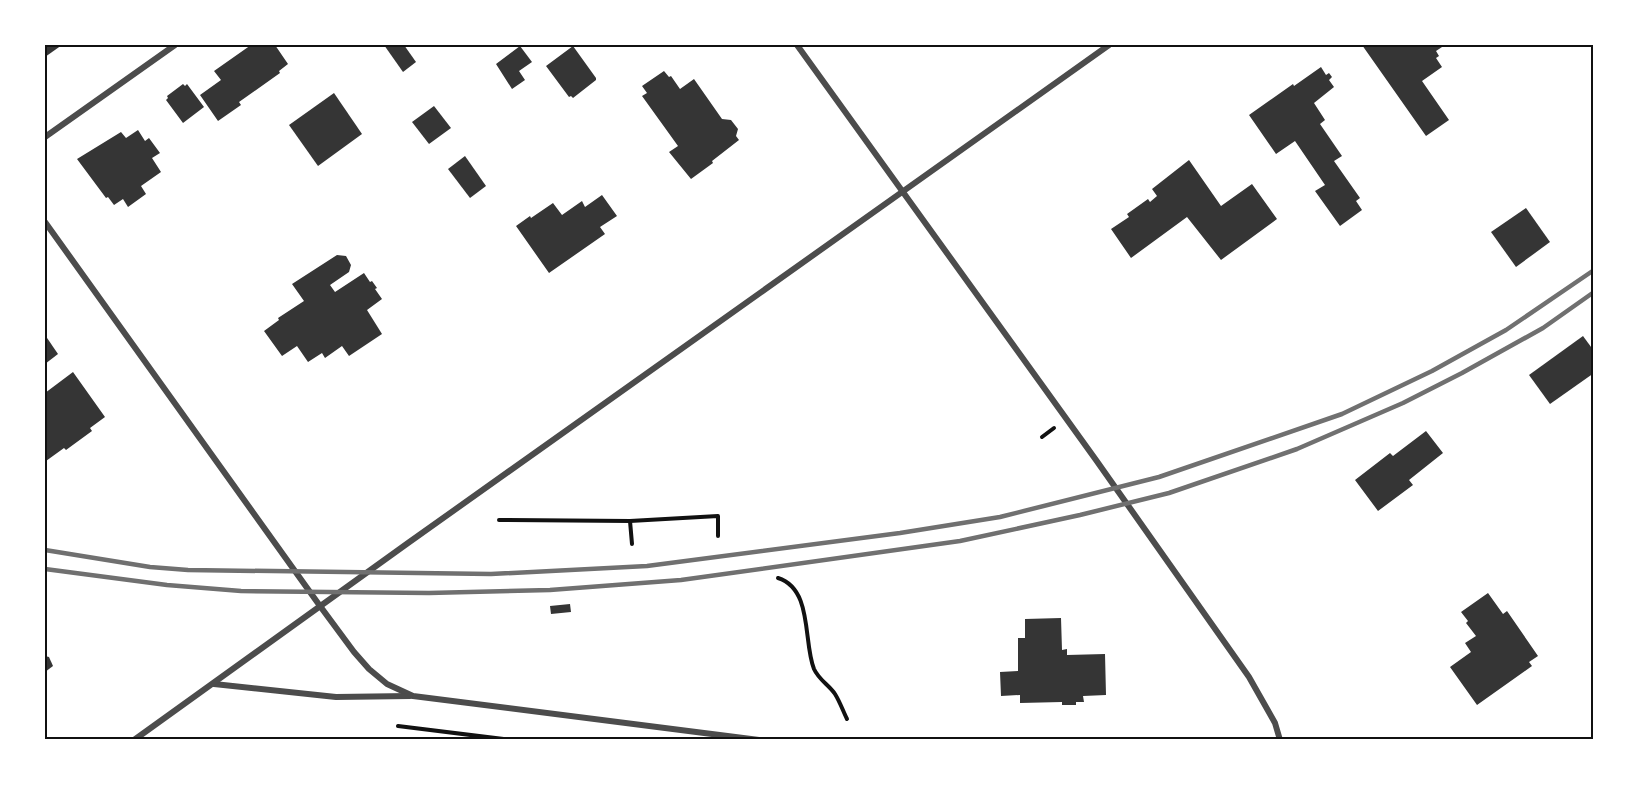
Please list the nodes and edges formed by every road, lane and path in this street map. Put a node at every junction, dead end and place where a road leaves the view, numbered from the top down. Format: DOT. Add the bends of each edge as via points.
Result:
graph roads {
  1 [pos="175,45"];
  2 [pos="797,45"];
  3 [pos="1109,45"];
  4 [pos="45,137"];
  5 [pos="903,192"];
  6 [pos="45,222"];
  7 [pos="499,520"];
  8 [pos="630,521"];
  9 [pos="718,536"];
  10 [pos="632,544"];
  11 [pos="778,578"];
  12 [pos="320,606"];
  13 [pos="213,684"];
  14 [pos="413,696"];
  15 [pos="848,719"];
  16 [pos="398,726"];
  17 [pos="134,740"];
  18 [pos="511,740"];
  19 [pos="759,740"];
  20 [pos="1280,740"];
  1 -- 4 [label="street"];
  2 -- 5 [label="street"];
  3 -- 5 [label="street"];
  5 -- 12 [label="street"];
  5 -- 20 [label="street" via="1249,677 1275,723"];
  6 -- 12 [label="street"];
  7 -- 8 [label="path"];
  8 -- 9 [label="path" via="718,516"];
  8 -- 10 [label="path"];
  11 -- 15 [label="path" via="787,582 799,599 813,666"];
  12 -- 13 [label="street"];
  12 -- 14 [label="street" via="369,669 387,684"];
  13 -- 14 [label="street" via="336,697"];
  13 -- 17 [label="street"];
  14 -- 19 [label="street"];
  16 -- 18 [label="path"];
}
